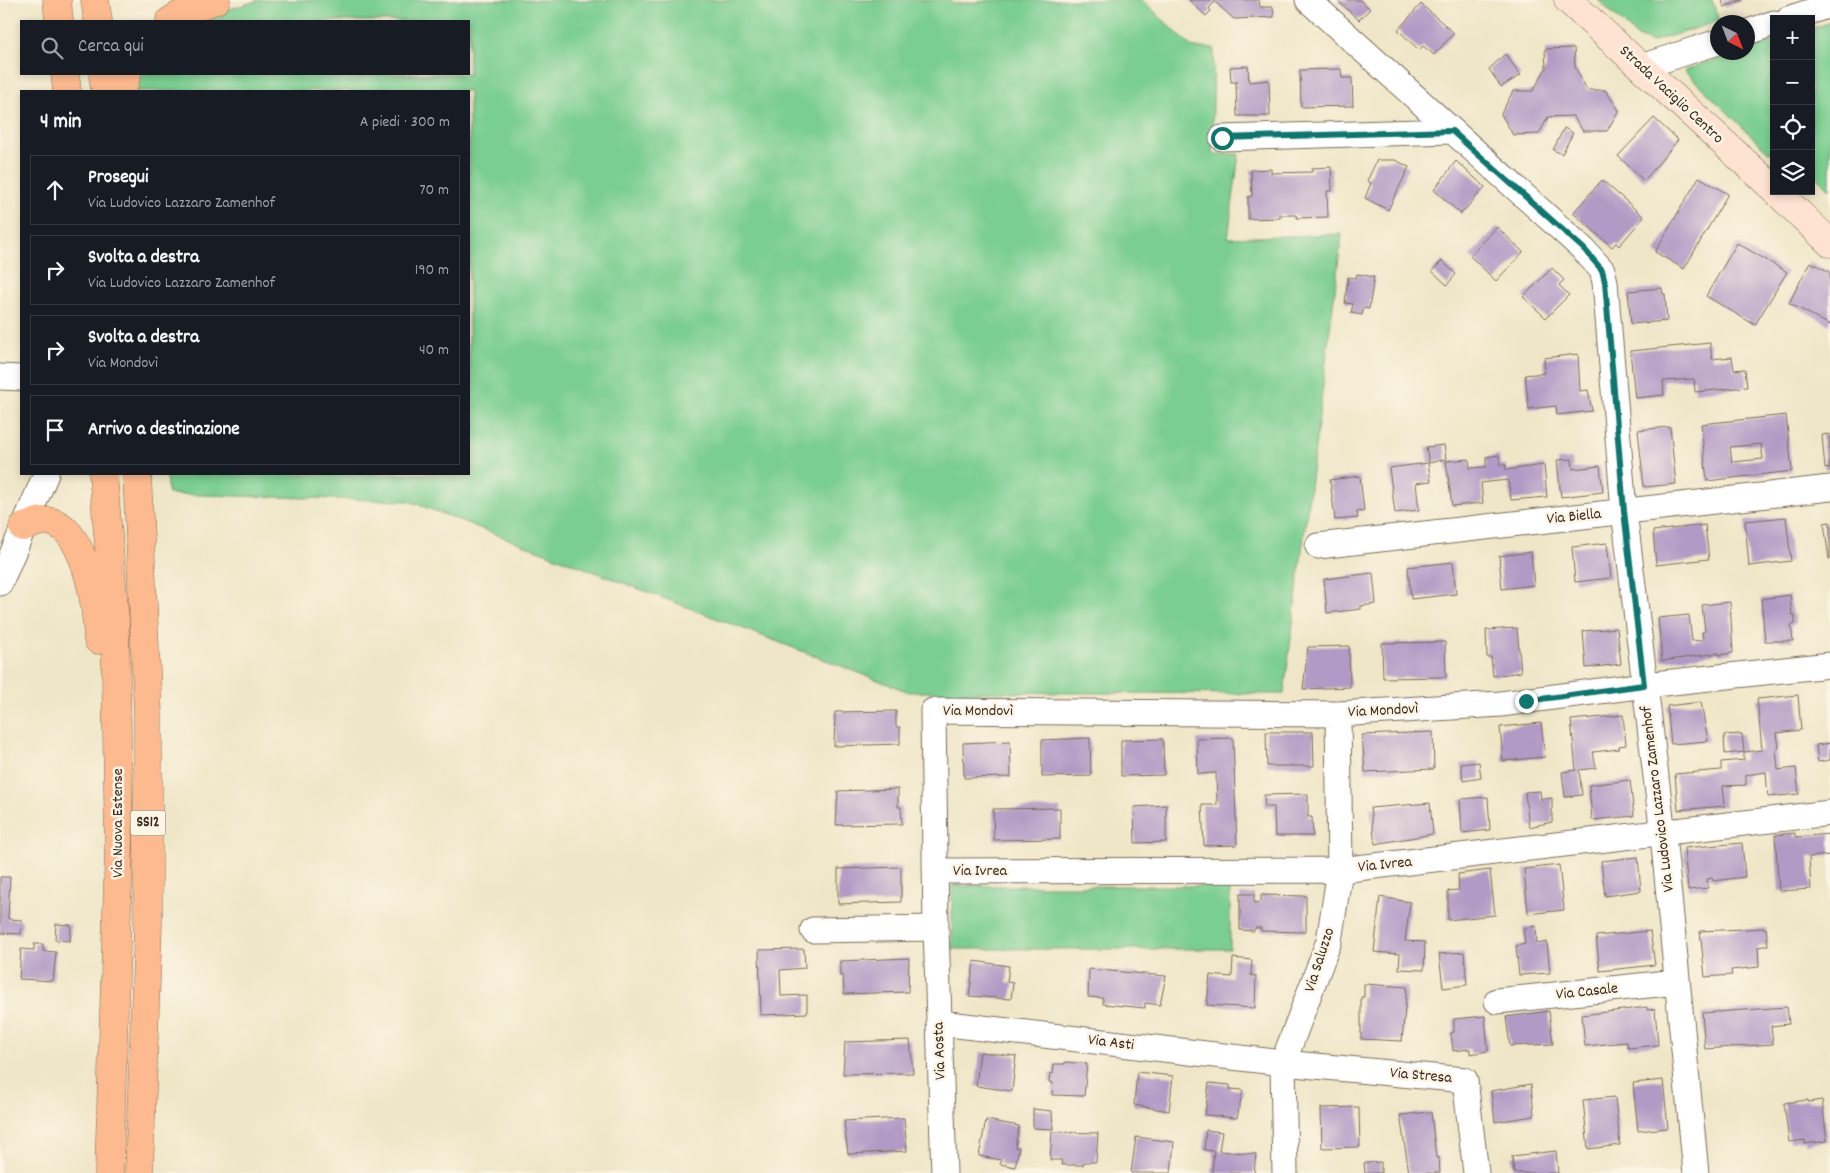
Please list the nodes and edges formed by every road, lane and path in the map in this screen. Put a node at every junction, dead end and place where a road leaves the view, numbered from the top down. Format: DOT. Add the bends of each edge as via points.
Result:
graph roads {
  1 [pos="57,0"];
  2 [pos="95,0"];
  3 [pos="216,0"];
  4 [pos="1308,0"];
  5 [pos="1568,0"];
  6 [pos="1830,5"];
  7 [pos="1800,15"];
  8 [pos="59,20"];
  9 [pos="98,20"];
  10 [pos="172,20"];
  11 [pos="1770,24"];
  12 [pos="1755,30"];
  13 [pos="1710,45"];
  14 [pos="1641,67"];
  15 [pos="65,75"];
  16 [pos="103,75"];
  17 [pos="127,75"];
  18 [pos="67,90"];
  19 [pos="105,90"];
  20 [pos="122,90"];
  21 [pos="1452,131"];
  22 [pos="1222,138"];
  23 [pos="1770,185"];
  24 [pos="1780,195"];
  25 [pos="1830,242"];
  26 [pos="0,377"];
  27 [pos="20,378"];
  28 [pos="46,475"];
  29 [pos="103,475"];
  30 [pos="137,475"];
  31 [pos="1830,488"];
  32 [pos="1624,511"];
  33 [pos="23,527"];
  34 [pos="1318,546"];
  35 [pos="0,583"];
  36 [pos="1830,664"];
  37 [pos="1644,685"];
  38 [pos="933,711"];
  39 [pos="1338,714"];
  40 [pos="1830,814"];
  41 [pos="1663,835"];
  42 [pos="119,847"];
  43 [pos="1340,870"];
  44 [pos="936,871"];
  45 [pos="936,928"];
  46 [pos="813,930"];
  47 [pos="1677,982"];
  48 [pos="1497,1002"];
  49 [pos="940,1023"];
  50 [pos="1283,1064"];
  51 [pos="109,1173"];
  52 [pos="139,1173"];
  53 [pos="944,1173"];
  54 [pos="1285,1173"];
  55 [pos="1476,1173"];
  56 [pos="1696,1173"];
  1 -- 8 [label="highway"];
  2 -- 9 [label="highway"];
  3 -- 10 [label="highway"];
  4 -- 21 [label="street, Via Ludovico Lazzaro Zamenhof"];
  5 -- 14 [label="street, Strada Vaciglio Centro"];
  6 -- 7 [label="street"];
  11 -- 12 [label="street"];
  13 -- 14 [label="street"];
  14 -- 23 [label="street, Strada Vaciglio Centro"];
  15 -- 18 [label="highway"];
  16 -- 19 [label="highway"];
  17 -- 20 [label="highway"];
  21 -- 22 [label="street"];
  21 -- 32 [label="street, Via Ludovico Lazzaro Zamenhof" via="1584,249 1602,270"];
  24 -- 25 [label="street, Strada Vaciglio Centro"];
  26 -- 27 [label="street"];
  28 -- 33 [label="street"];
  29 -- 42 [label="highway, Via Nuova Estense / SS12" via="114,620"];
  30 -- 52 [label="highway, Via Nuova Estense / SS12" via="148,712 148,924"];
  31 -- 32 [label="street, Via Biella"];
  32 -- 34 [label="street, Via Biella"];
  32 -- 37 [label="street, Via Ludovico Lazzaro Zamenhof"];
  33 -- 35 [label="street"];
  33 -- 42 [label="highway" via="42,521 62,527 82,551 97,619 101,784"];
  36 -- 37 [label="street, Via Mondovì"];
  37 -- 39 [label="street, Via Mondovì" via="1501,704"];
  37 -- 41 [label="street, Via Ludovico Lazzaro Zamenhof"];
  38 -- 39 [label="street, Via Mondovì"];
  38 -- 44 [label="street, Via Aosta"];
  39 -- 43 [label="street, Via Saluzzo"];
  40 -- 41 [label="street, Via Ivrea"];
  41 -- 43 [label="street, Via Ivrea"];
  41 -- 47 [label="street, Via Ludovico Lazzaro Zamenhof"];
  42 -- 51 [label="highway, Via Nuova Estense / SS12"];
  43 -- 44 [label="street, Via Ivrea"];
  43 -- 50 [label="street, Via Saluzzo" via="1329,940"];
  44 -- 45 [label="street, Via Aosta"];
  45 -- 46 [label="street"];
  45 -- 49 [label="street, Via Aosta"];
  47 -- 48 [label="street, Via Casale"];
  47 -- 56 [label="street, Via Ludovico Lazzaro Zamenhof"];
  49 -- 50 [label="street, Via Asti"];
  49 -- 53 [label="street, Via Aosta"];
  50 -- 54 [label="street, Via Saluzzo"];
  50 -- 55 [label="street, Via Stresa" via="1466,1080"];
}
